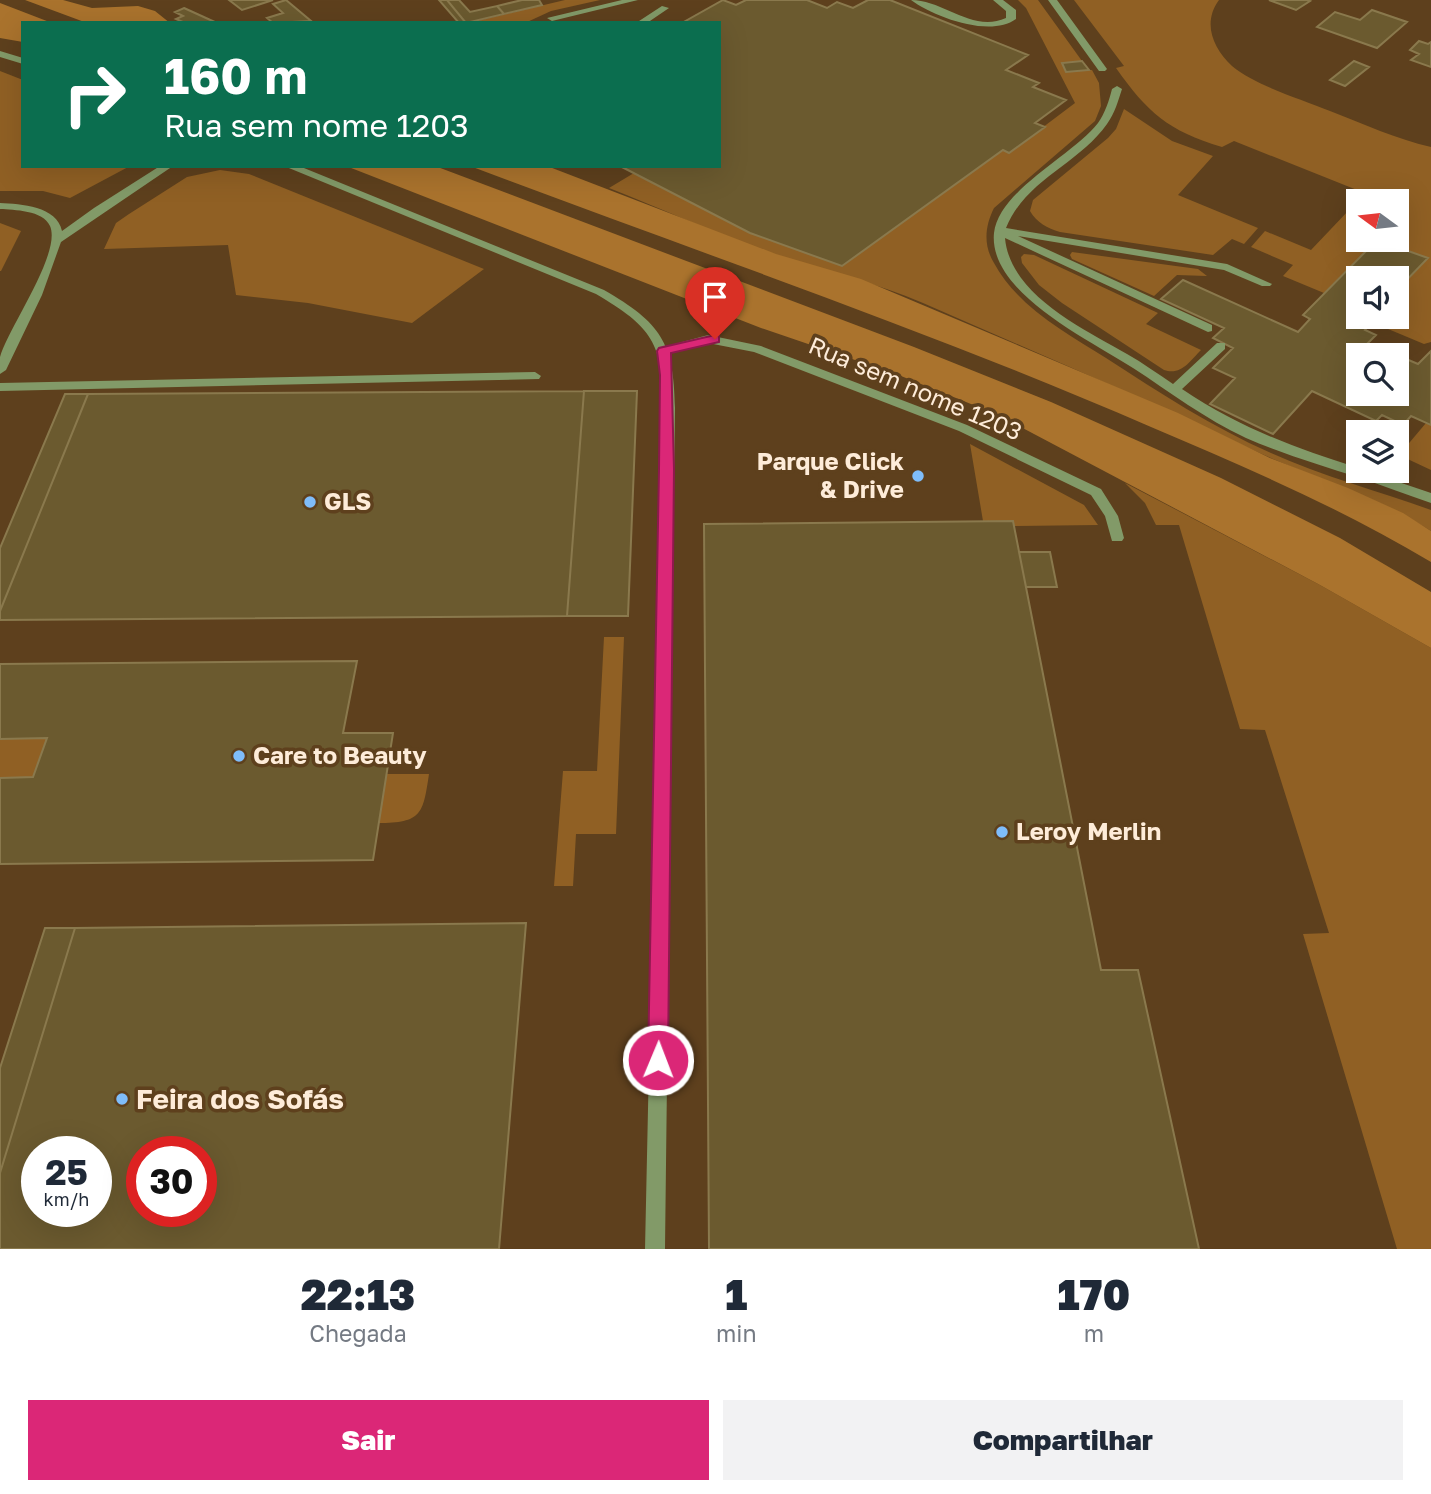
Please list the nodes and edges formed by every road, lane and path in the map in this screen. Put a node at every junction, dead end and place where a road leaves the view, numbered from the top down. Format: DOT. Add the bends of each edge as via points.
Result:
graph roads {
  1 [pos="634,0"];
  2 [pos="915,0"];
  3 [pos="997,0"];
  4 [pos="1052,0"];
  5 [pos="665,9"];
  6 [pos="547,20"];
  7 [pos="644,21"];
  8 [pos="0,54"];
  9 [pos="21,60"];
  10 [pos="1102,69"];
  11 [pos="1117,89"];
  12 [pos="165,168"];
  13 [pos="294,168"];
  14 [pos="0,206"];
  15 [pos="1000,231"];
  16 [pos="58,239"];
  17 [pos="1266,284"];
  18 [pos="1208,328"];
  19 [pos="1221,346"];
  20 [pos="664,351"];
  21 [pos="0,370"];
  22 [pos="535,376"];
  23 [pos="0,387"];
  24 [pos="1174,390"];
  25 [pos="1431,498"];
  26 [pos="1117,538"];
  27 [pos="654,1249"];
  1 -- 6 [label="street"];
  2 -- 3 [label="street" via="968,21 1002,25 1011,19 1012,10"];
  4 -- 10 [label="street"];
  5 -- 7 [label="street"];
  8 -- 9 [label="street"];
  11 -- 15 [label="street" via="1099,128 1039,178 1007,215"];
  12 -- 16 [label="street"];
  13 -- 20 [label="street" via="600,292 638,319"];
  14 -- 16 [label="street" via="42,214 56,226"];
  15 -- 17 [label="street" via="1227,267"];
  15 -- 18 [label="street"];
  15 -- 24 [label="street" via="1001,251 1018,281 1048,308"];
  16 -- 21 [label="street"];
  19 -- 24 [label="street"];
  20 -- 26 [label="street, Rua sem nome 1203" via="708,339 758,349 962,428 1096,492 1111,516"];
  20 -- 27 [label="street" via="666,553"];
  22 -- 23 [label="street"];
  24 -- 25 [label="street" via="1264,440"];
}
